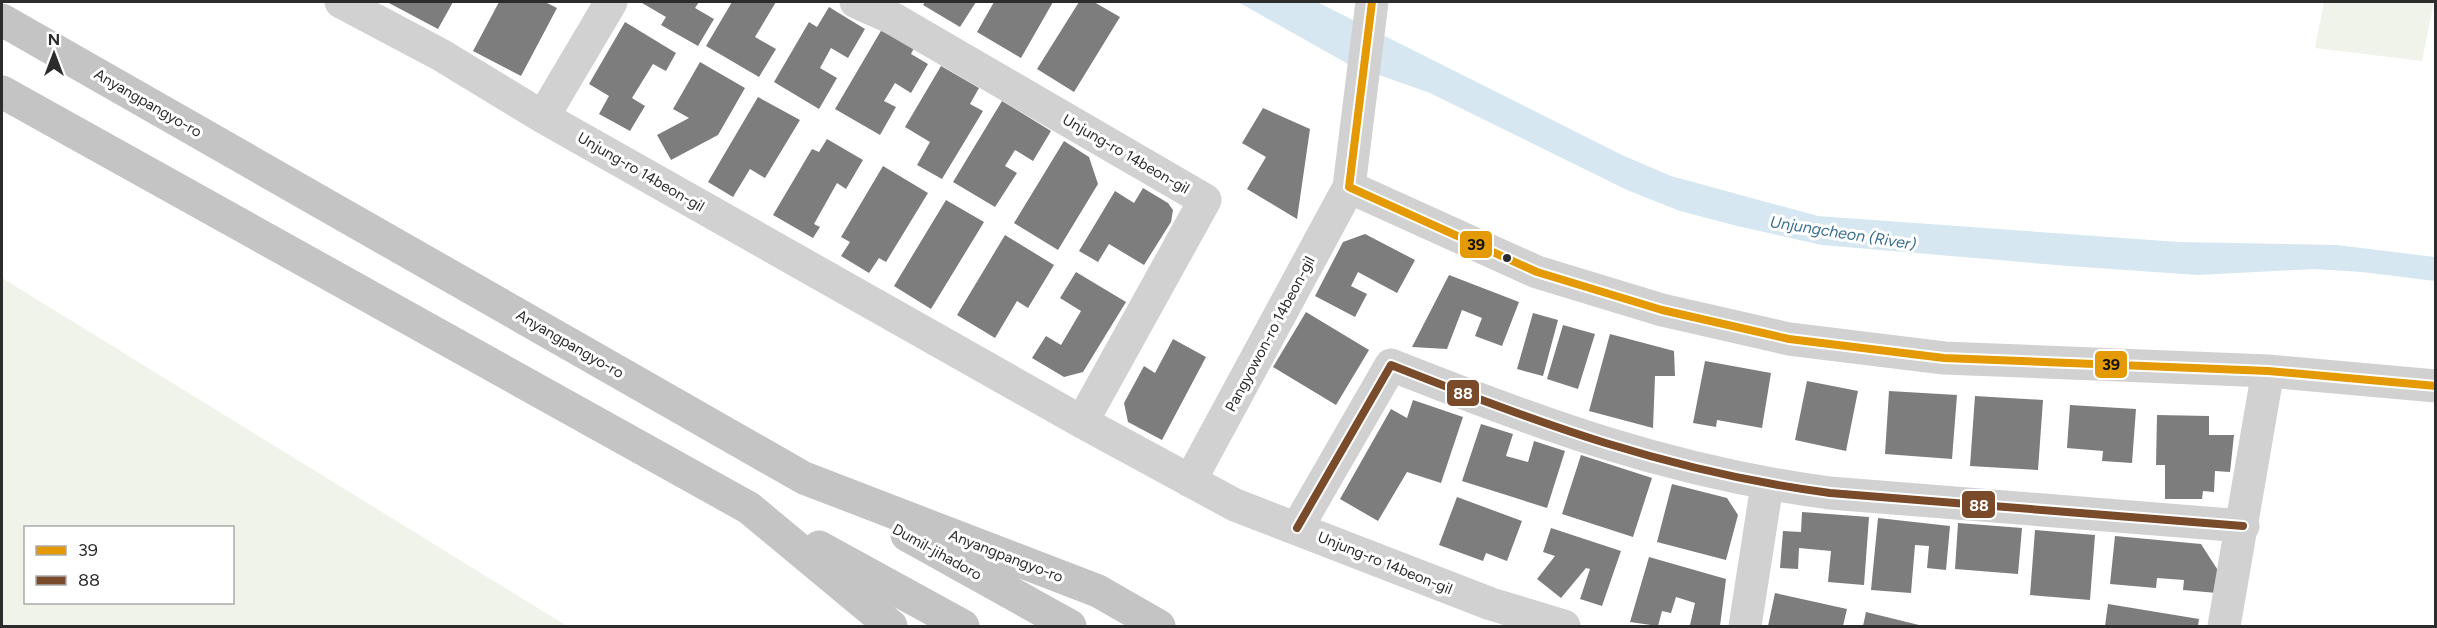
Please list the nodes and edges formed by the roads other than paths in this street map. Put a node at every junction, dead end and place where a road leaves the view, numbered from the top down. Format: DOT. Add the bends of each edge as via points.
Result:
graph roads {
  1 [pos="341,2"];
  2 [pos="611,2"];
  3 [pos="856,2"];
  4 [pos="1372,2"];
  5 [pos="2,20"];
  6 [pos="2,92"];
  7 [pos="543,117"];
  8 [pos="1349,187"];
  9 [pos="2268,371"];
  10 [pos="2436,386"];
  11 [pos="1082,422"];
  12 [pos="804,478"];
  13 [pos="1190,482"];
  14 [pos="1767,484"];
  15 [pos="749,508"];
  16 [pos="2243,526"];
  17 [pos="1297,528"];
  18 [pos="891,627"];
  19 [pos="963,627"];
  20 [pos="1070,627"];
  21 [pos="1159,627"];
  22 [pos="1564,627"];
  23 [pos="1745,627"];
  24 [pos="2224,627"];
  1 -- 7 [label="street, Unjung-ro 14beon-gil" via="441,55"];
  2 -- 7 [label="street"];
  3 -- 11 [label="street, Unjung-ro 14beon-gil" via="892,18 1206,200"];
  4 -- 8 [label="street, Pangyowon-ro 14beon-gil"];
  5 -- 12 [label="main road, Anyangpangyo-ro"];
  6 -- 15 [label="main road"];
  7 -- 11 [label="street, Unjung-ro 14beon-gil"];
  8 -- 9 [label="street" via="1537,272 1662,310 1789,339 1944,358"];
  8 -- 13 [label="street, Pangyowon-ro 14beon-gil"];
  9 -- 10 [label="street"];
  9 -- 16 [label="street"];
  11 -- 13 [label="street, Unjung-ro 14beon-gil"];
  12 -- 20 [label="main road, Dumil-jihadoro"];
  12 -- 21 [label="main road, Anyangpangyo-ro" via="1098,591"];
  13 -- 17 [label="street, Unjung-ro 14beon-gil" via="1235,505"];
  14 -- 16 [label="street" via="1842,494"];
  14 -- 17 [label="street" via="1687,468 1608,446 1390,365"];
  14 -- 23 [label="street"];
  15 -- 18 [label="main road"];
  15 -- 19 [label="main road"];
  16 -- 24 [label="street"];
  17 -- 22 [label="street, Unjung-ro 14beon-gil" via="1491,604"];
}
